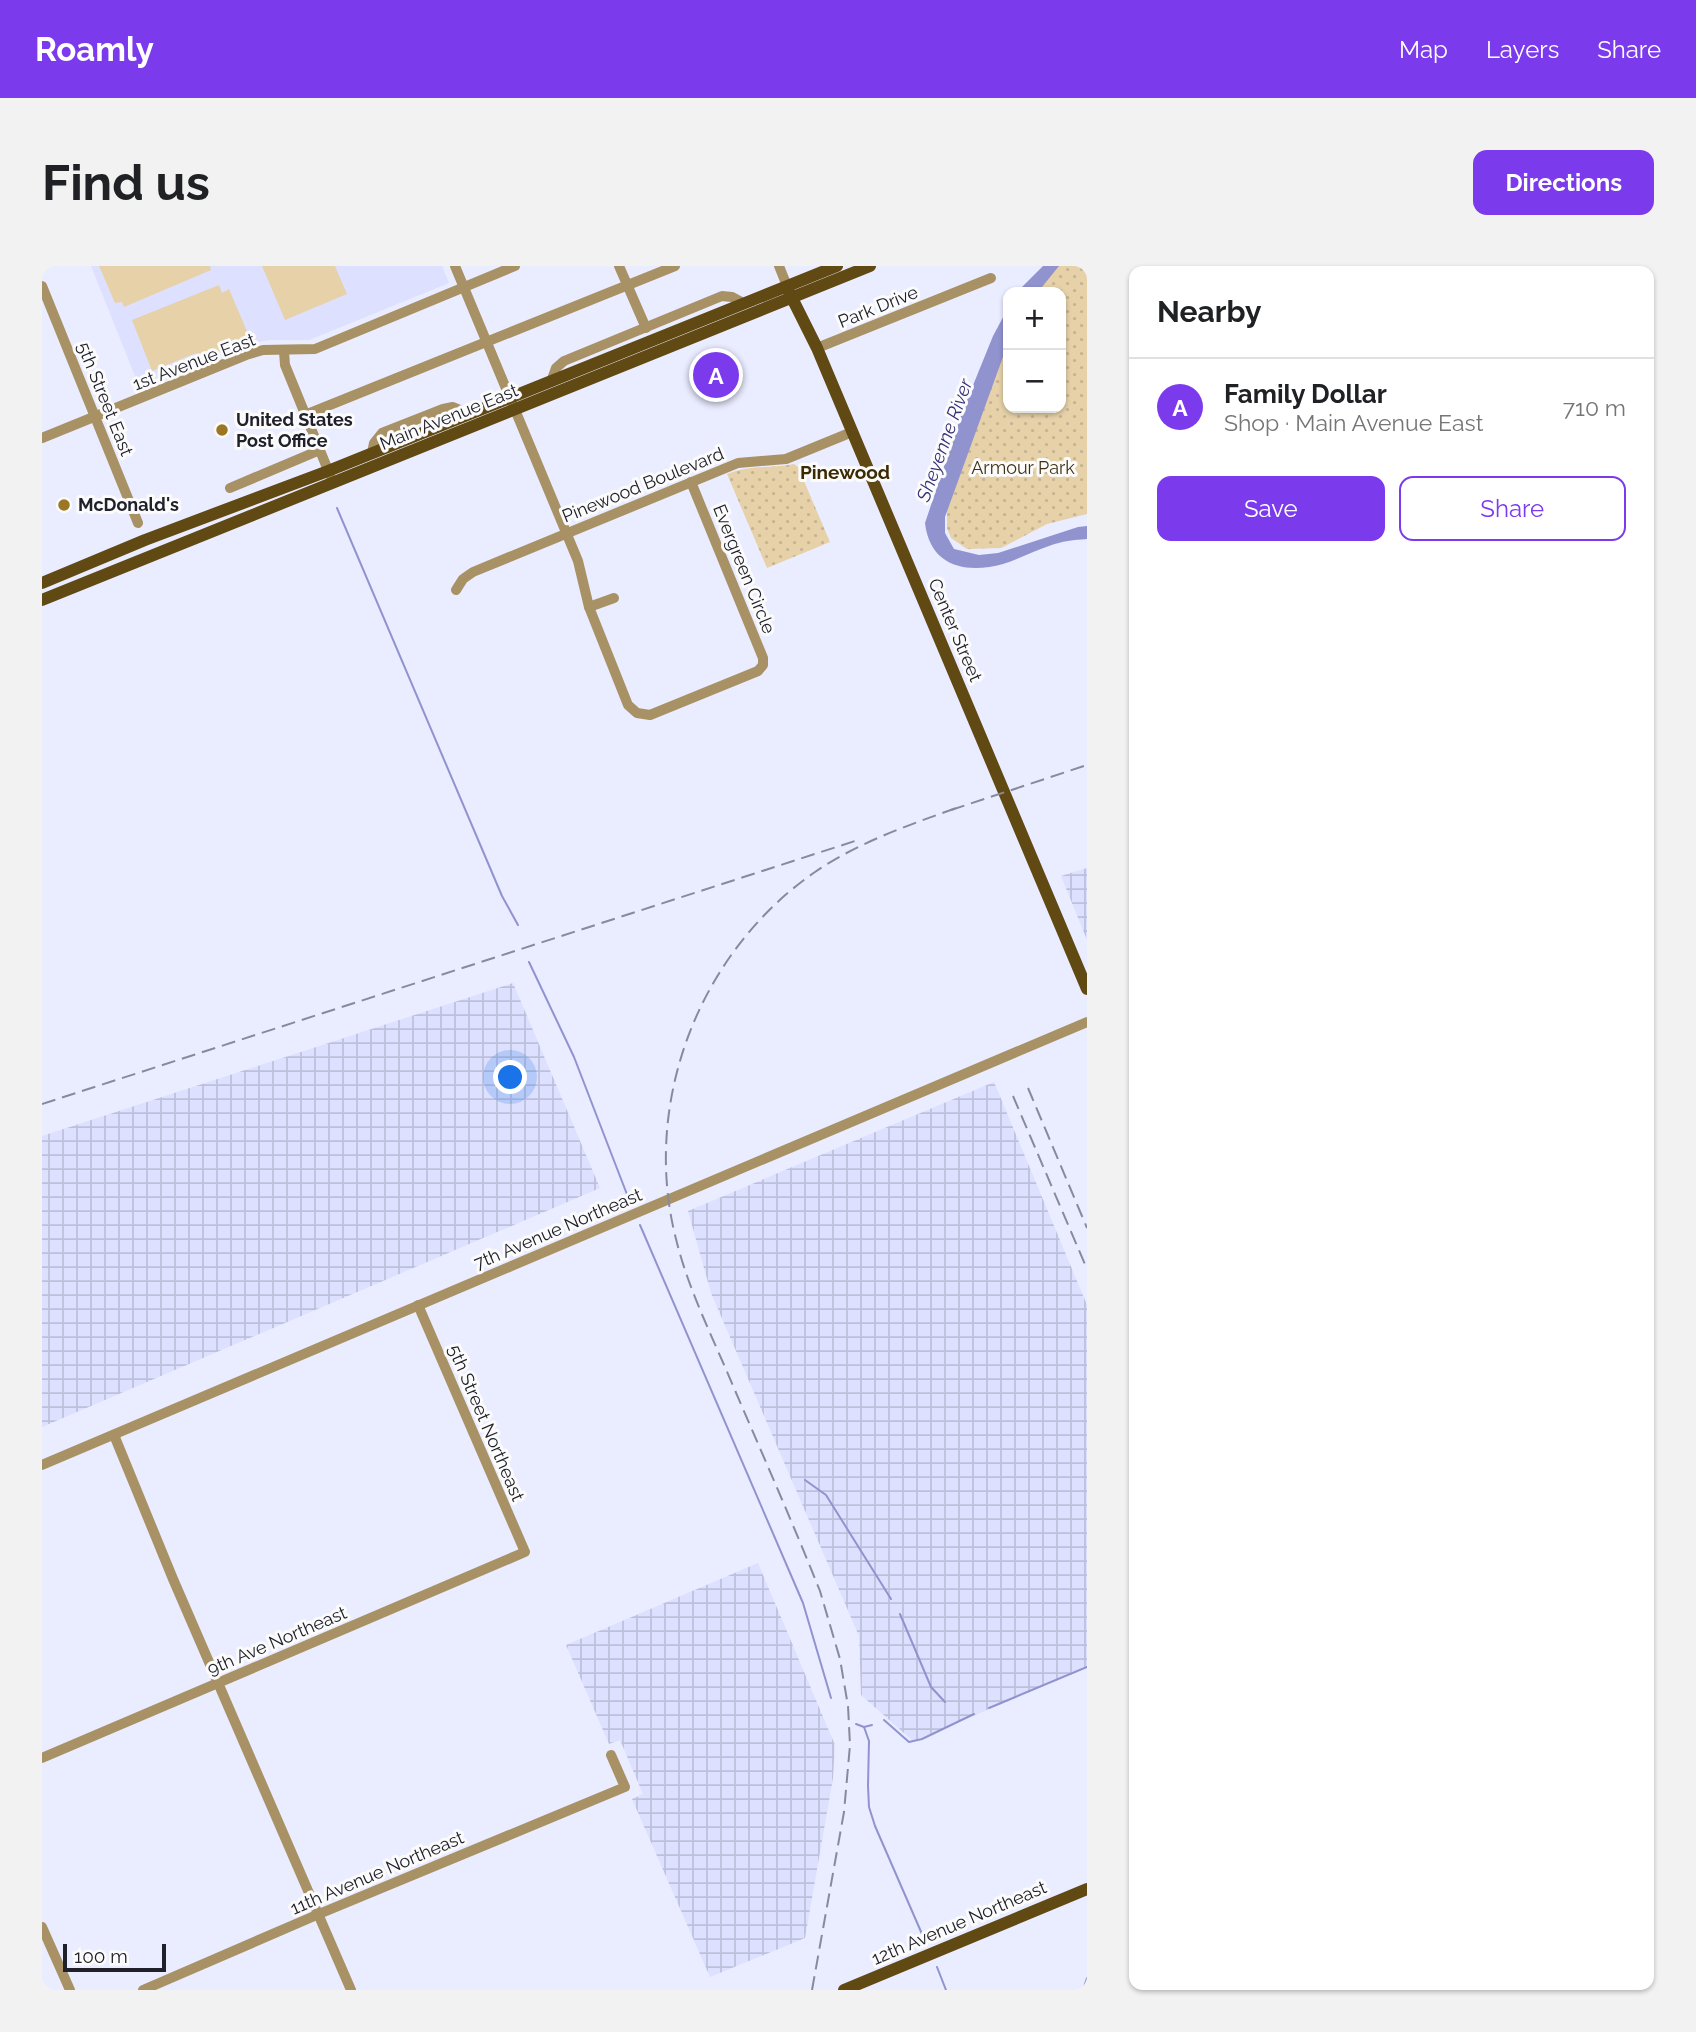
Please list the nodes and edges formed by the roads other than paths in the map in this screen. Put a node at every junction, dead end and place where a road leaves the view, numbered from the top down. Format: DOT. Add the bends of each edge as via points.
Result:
graph roads {
  1 [pos="455,266"];
  2 [pos="515,266"];
  3 [pos="619,266"];
  4 [pos="675,266"];
  5 [pos="779,266"];
  6 [pos="870,266"];
  7 [pos="832,267"];
  8 [pos="991,278"];
  9 [pos="628,285"];
  10 [pos="42,286"];
  11 [pos="463,286"];
  12 [pos="789,292"];
  13 [pos="743,303"];
  14 [pos="46,304"];
  15 [pos="646,328"];
  16 [pos="486,341"];
  17 [pos="817,348"];
  18 [pos="284,351"];
  19 [pos="551,382"];
  20 [pos="512,404"];
  21 [pos="305,415"];
  22 [pos="95,417"];
  23 [pos="852,432"];
  24 [pos="42,438"];
  25 [pos="320,450"];
  26 [pos="330,477"];
  27 [pos="691,482"];
  28 [pos="230,488"];
  29 [pos="138,523"];
  30 [pos="567,533"];
  31 [pos="42,583"];
  32 [pos="456,590"];
  33 [pos="614,598"];
  34 [pos="42,600"];
  35 [pos="589,607"];
  36 [pos="1087,989"];
  37 [pos="1087,1022"];
  38 [pos="418,1306"];
  39 [pos="114,1435"];
  40 [pos="42,1465"];
  41 [pos="525,1552"];
  42 [pos="219,1683"];
  43 [pos="611,1755"];
  44 [pos="42,1758"];
  45 [pos="1087,1889"];
  46 [pos="319,1914"];
  47 [pos="42,1927"];
  48 [pos="70,1990"];
  49 [pos="143,1990"];
  50 [pos="351,1990"];
  51 [pos="844,1990"];
  1 -- 11 [label="street, Evergreen Circle"];
  2 -- 11 [label="street, 1st Avenue East"];
  3 -- 9 [label="street"];
  4 -- 9 [label="street"];
  5 -- 12 [label="street"];
  6 -- 12 [label="main road"];
  7 -- 12 [label="main road"];
  8 -- 17 [label="street, Park Drive"];
  9 -- 15 [label="street"];
  9 -- 16 [label="street"];
  10 -- 14 [label="street, 5th Street East"];
  11 -- 16 [label="street, Evergreen Circle"];
  11 -- 18 [label="street, 1st Avenue East" via="315,349"];
  12 -- 13 [label="main road, Main Avenue East"];
  12 -- 17 [label="main road, Center Street"];
  12 -- 20 [label="main road, Main Avenue East"];
  13 -- 15 [label="street" via="722,296"];
  13 -- 19 [label="main road, Main Avenue East"];
  14 -- 22 [label="street, 5th Street East"];
  15 -- 19 [label="street" via="564,361"];
  16 -- 20 [label="street, Evergreen Circle"];
  16 -- 21 [label="street"];
  17 -- 23 [label="main road, Center Street"];
  18 -- 21 [label="street"];
  18 -- 22 [label="street, 1st Avenue East" via="246,355"];
  19 -- 20 [label="main road, Main Avenue East"];
  20 -- 26 [label="main road, Main Avenue East"];
  20 -- 26 [label="main road, Main Avenue East" via="470,414 372,453"];
  20 -- 30 [label="street, Evergreen Circle"];
  21 -- 25 [label="street"];
  22 -- 24 [label="street, 1st Avenue East"];
  22 -- 29 [label="street, 5th Street East"];
  23 -- 27 [label="street, Pinewood Boulevard" via="786,459 738,463"];
  23 -- 36 [label="main road, Center Street"];
  25 -- 26 [label="street"];
  25 -- 28 [label="street"];
  26 -- 31 [label="main road, Main Avenue East" via="145,540"];
  26 -- 34 [label="main road, Main Avenue East"];
  27 -- 30 [label="street, Pinewood Boulevard"];
  27 -- 35 [label="street, Evergreen Circle" via="763,666 650,715 637,713 628,705"];
  30 -- 32 [label="street, Pinewood Boulevard" via="473,572"];
  30 -- 35 [label="street, Evergreen Circle"];
  33 -- 35 [label="street"];
  37 -- 38 [label="street, 7th Avenue Northeast"];
  38 -- 39 [label="street, 7th Avenue Northeast"];
  38 -- 41 [label="street, 5th Street Northeast"];
  39 -- 40 [label="street, 7th Avenue Northeast"];
  39 -- 42 [label="street"];
  41 -- 42 [label="street, 9th Ave Northeast"];
  42 -- 44 [label="street, 9th Ave Northeast"];
  42 -- 46 [label="street"];
  43 -- 46 [label="street, 11th Avenue Northeast" via="625,1787"];
  45 -- 51 [label="main road, 12th Avenue Northeast"];
  46 -- 49 [label="street, 11th Avenue Northeast"];
  46 -- 50 [label="street"];
  47 -- 48 [label="street"];
}
